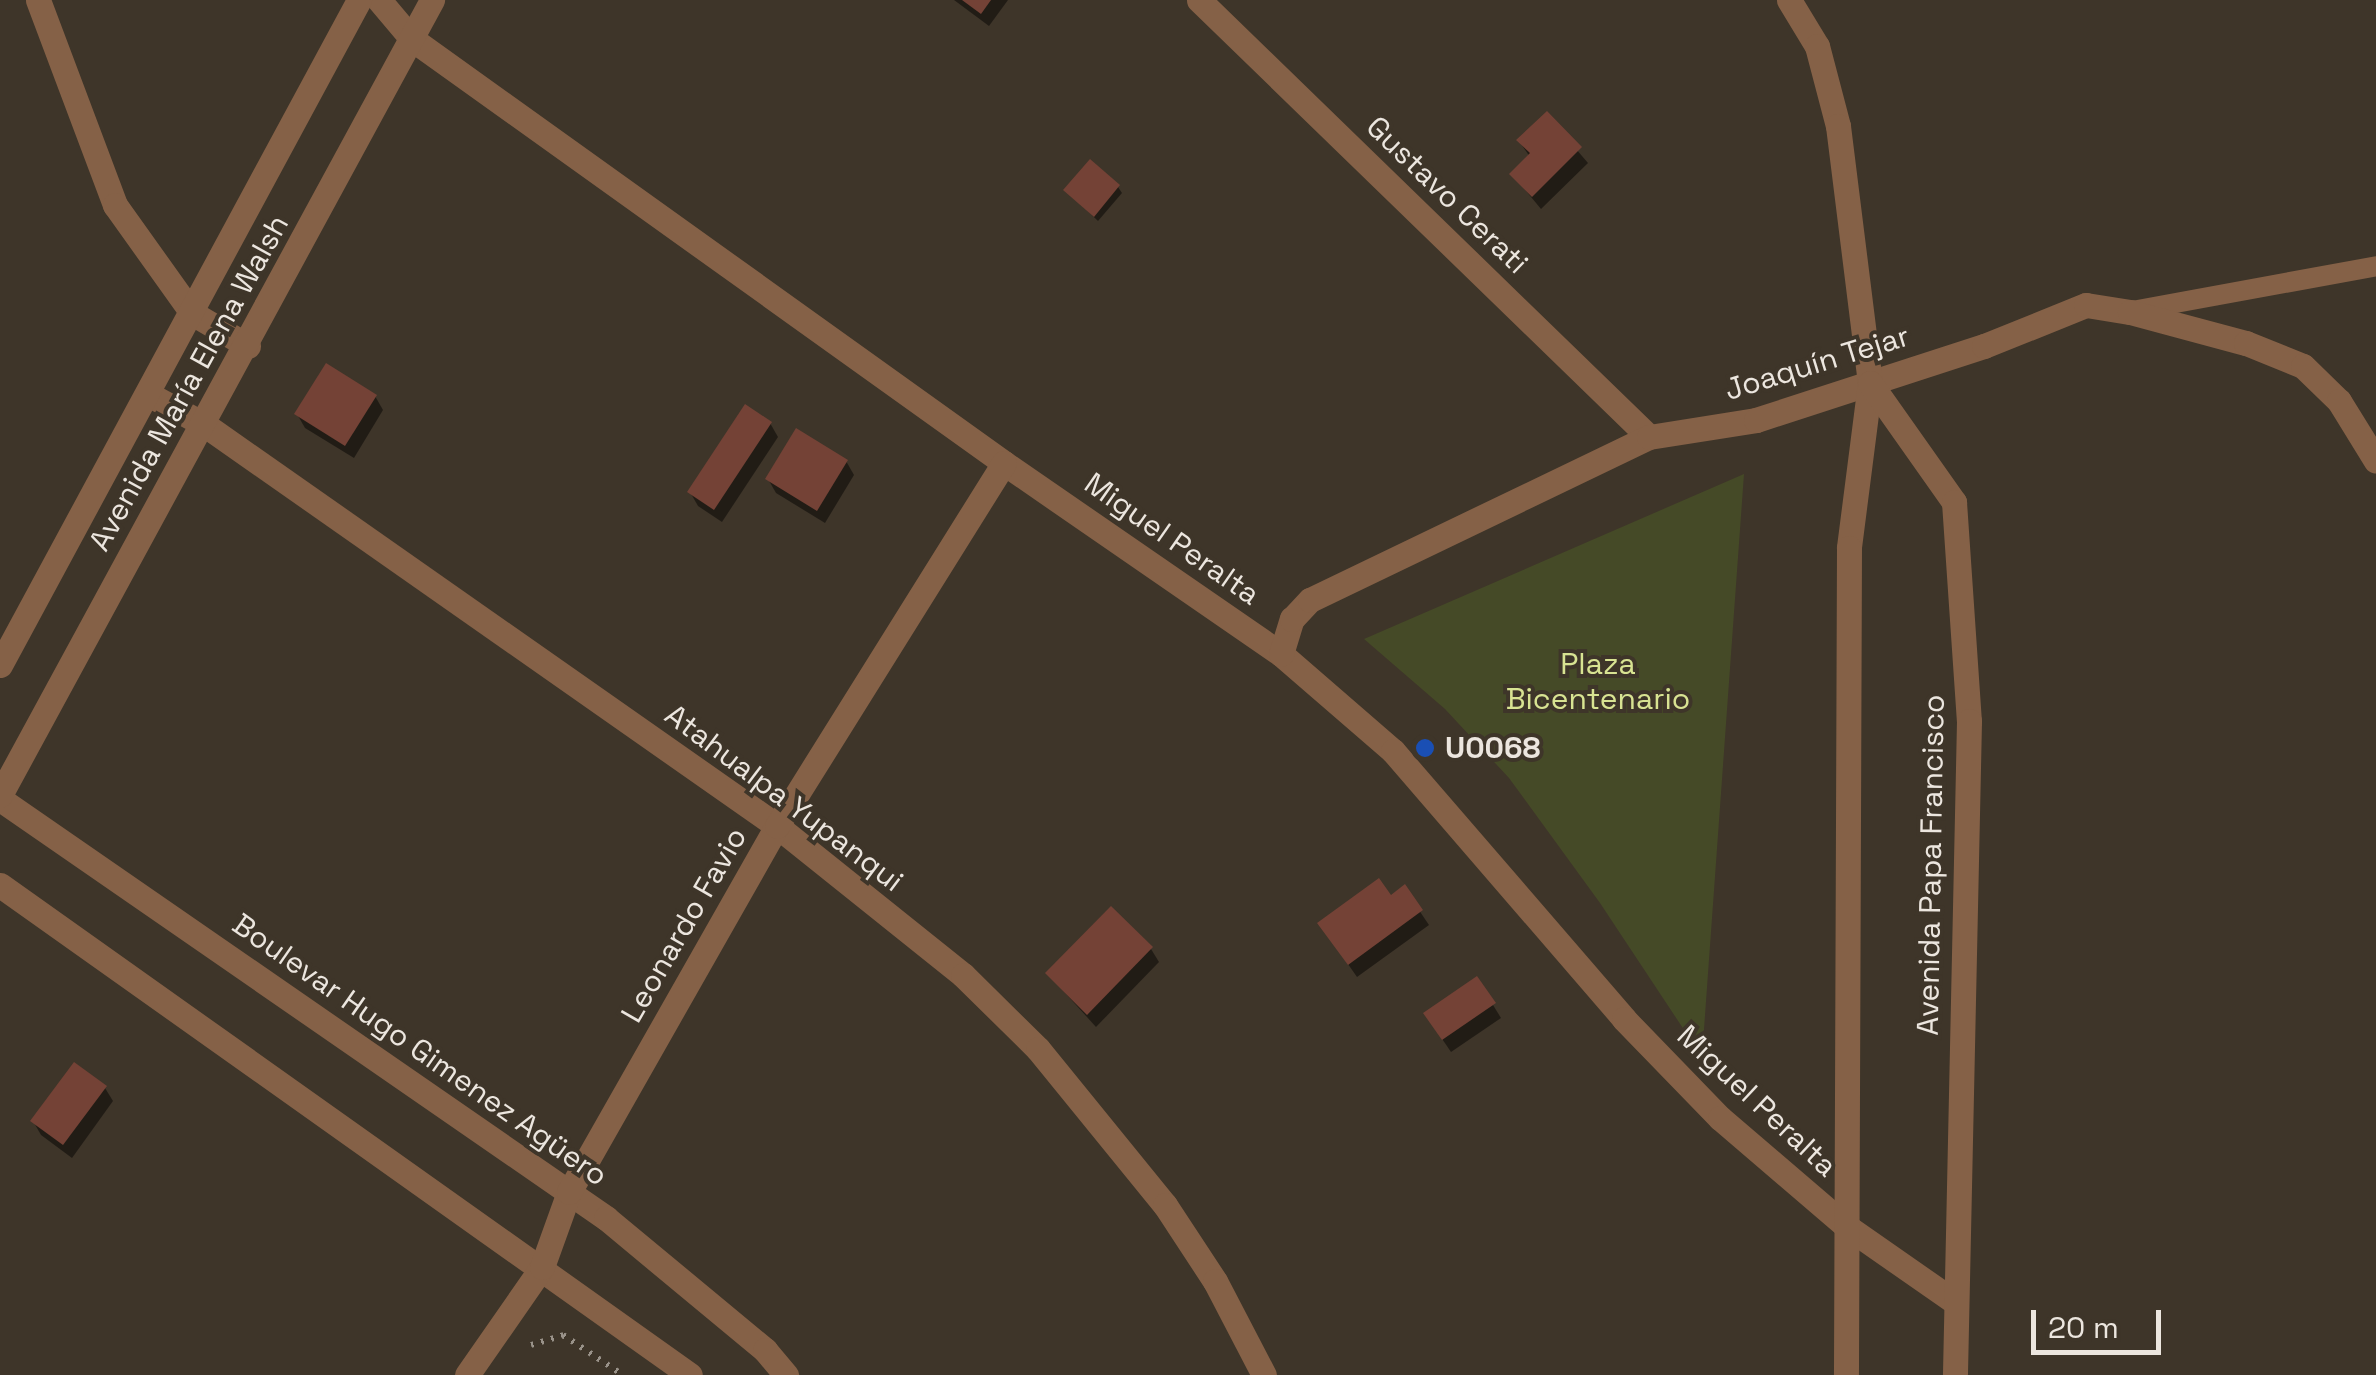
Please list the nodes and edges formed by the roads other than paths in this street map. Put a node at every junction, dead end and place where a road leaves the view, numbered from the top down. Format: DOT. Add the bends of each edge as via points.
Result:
graph roads {
  1 [pos="38,0"];
  2 [pos="359,0"];
  3 [pos="379,0"];
  4 [pos="432,0"];
  5 [pos="1199,0"];
  6 [pos="1789,0"];
  7 [pos="412,39"];
  8 [pos="2376,266"];
  9 [pos="2130,312"];
  10 [pos="192,313"];
  11 [pos="248,346"];
  12 [pos="1870,382"];
  13 [pos="148,394"];
  14 [pos="205,425"];
  15 [pos="1649,437"];
  16 [pos="2376,462"];
  17 [pos="1004,463"];
  18 [pos="1281,654"];
  19 [pos="0,665"];
  20 [pos="0,797"];
  21 [pos="777,826"];
  22 [pos="0,885"];
  23 [pos="569,1192"];
  24 [pos="1846,1226"];
  25 [pos="542,1267"];
  26 [pos="1954,1302"];
  27 [pos="467,1375"];
  28 [pos="690,1375"];
  29 [pos="786,1375"];
  30 [pos="1264,1375"];
  31 [pos="1846,1375"];
  32 [pos="1955,1375"];
  1 -- 10 [label="street" via="115,205"];
  2 -- 10 [label="street, Avenida María Elena Walsh"];
  3 -- 7 [label="street, Miguel Peralta"];
  4 -- 7 [label="street, Avenida María Elena Walsh"];
  5 -- 15 [label="street, Gustavo Cerati"];
  6 -- 12 [label="street, Avenida Papa Francisco" via="1817,46 1838,126"];
  7 -- 11 [label="street, Avenida María Elena Walsh"];
  7 -- 17 [label="street, Miguel Peralta"];
  8 -- 9 [label="lane"];
  9 -- 12 [label="street, Joaquín Tejar" via="2086,305"];
  9 -- 16 [label="street, Joaquín Tejar" via="2303,366 2339,401"];
  10 -- 11 [label="street"];
  10 -- 13 [label="street, Avenida María Elena Walsh"];
  11 -- 14 [label="street, Avenida María Elena Walsh"];
  12 -- 15 [label="street, Joaquín Tejar" via="1756,420"];
  12 -- 24 [label="street, Avenida Papa Francisco" via="1849,548"];
  12 -- 26 [label="street, Avenida Papa Francisco" via="1954,502 1969,721"];
  13 -- 14 [label="street, Atahualpa Yupanqui"];
  13 -- 19 [label="street, Avenida María Elena Walsh"];
  14 -- 20 [label="street, Avenida María Elena Walsh"];
  14 -- 21 [label="street, Atahualpa Yupanqui"];
  15 -- 18 [label="street, Joaquín Tejar" via="1310,600 1292,619"];
  17 -- 18 [label="street, Miguel Peralta"];
  17 -- 21 [label="street, Leonardo Favio"];
  18 -- 24 [label="street, Miguel Peralta" via="1393,751 1624,1019 1720,1118"];
  20 -- 23 [label="street, Boulevar Hugo Gimenez Agüero"];
  21 -- 23 [label="street, Leonardo Favio"];
  21 -- 30 [label="street, Atahualpa Yupanqui" via="963,975 1038,1049 1165,1205"];
  22 -- 25 [label="street"];
  23 -- 25 [label="street, Leonardo Favio"];
  23 -- 29 [label="street, Boulevar Hugo Gimenez Agüero" via="765,1350"];
  24 -- 26 [label="street, Miguel Peralta"];
  24 -- 31 [label="street, Avenida Papa Francisco"];
  25 -- 27 [label="street, Leonardo Favio"];
  25 -- 28 [label="street"];
  26 -- 32 [label="street, Avenida Papa Francisco"];
}
